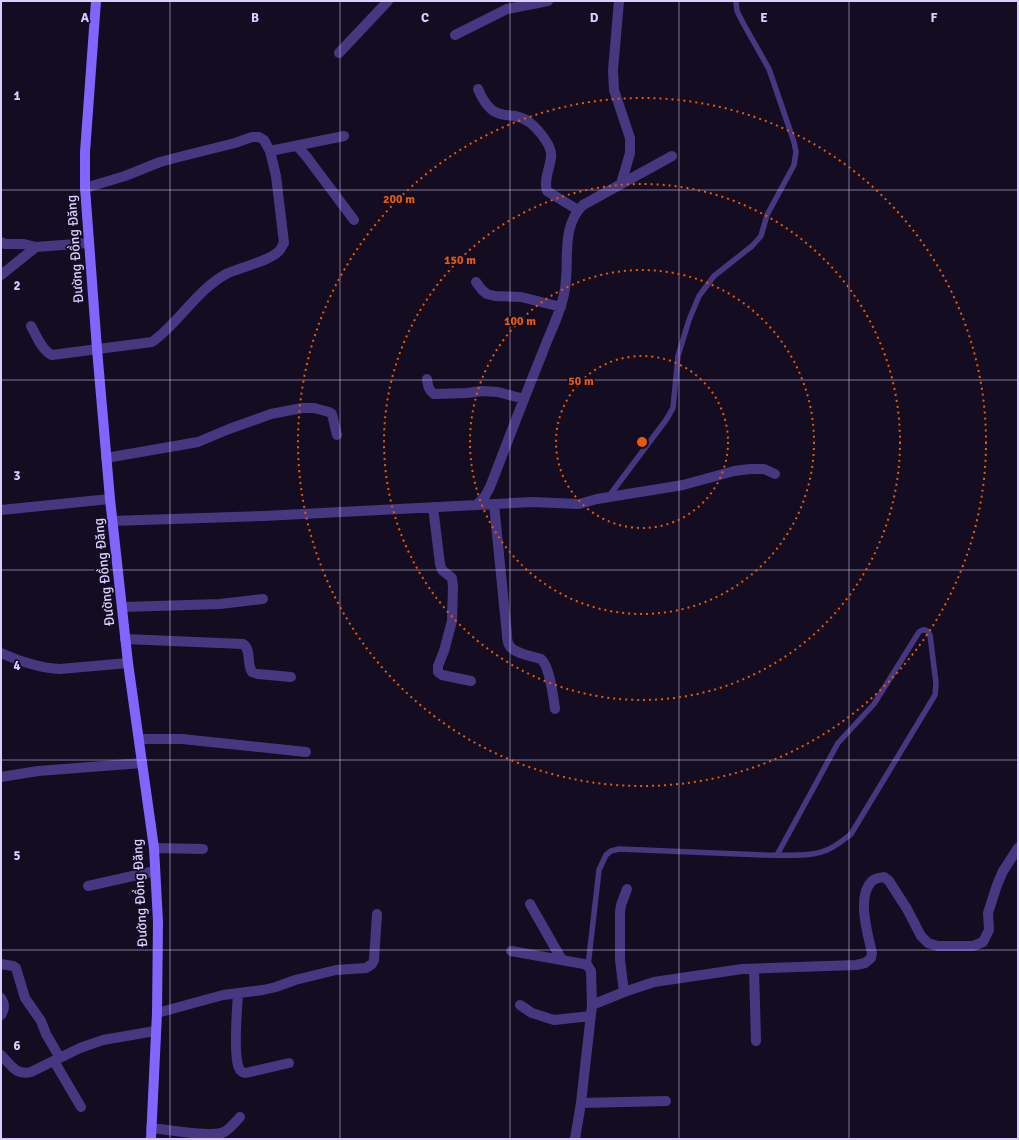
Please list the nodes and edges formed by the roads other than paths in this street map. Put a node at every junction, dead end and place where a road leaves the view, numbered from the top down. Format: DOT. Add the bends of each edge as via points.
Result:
graph roads {
  1 [pos="96,1"];
  2 [pos="388,1"];
  3 [pos="548,1"];
  4 [pos="619,1"];
  5 [pos="736,1"];
  6 [pos="455,35"];
  7 [pos="339,53"];
  8 [pos="478,89"];
  9 [pos="344,136"];
  10 [pos="297,146"];
  11 [pos="270,151"];
  12 [pos="672,156"];
  13 [pos="621,184"];
  14 [pos="85,188"];
  15 [pos="578,210"];
  16 [pos="354,220"];
  17 [pos="1,242"];
  18 [pos="88,243"];
  19 [pos="36,246"];
  20 [pos="1,275"];
  21 [pos="476,282"];
  22 [pos="561,307"];
  23 [pos="31,326"];
  24 [pos="97,349"];
  25 [pos="427,379"];
  26 [pos="524,399"];
  27 [pos="337,435"];
  28 [pos="106,458"];
  29 [pos="775,474"];
  30 [pos="609,497"];
  31 [pos="110,499"];
  32 [pos="494,504"];
  33 [pos="476,505"];
  34 [pos="433,507"];
  35 [pos="1,510"];
  36 [pos="112,521"];
  37 [pos="262,599"];
  38 [pos="122,606"];
  39 [pos="125,639"];
  40 [pos="1,653"];
  41 [pos="128,663"];
  42 [pos="291,677"];
  43 [pos="471,681"];
  44 [pos="555,709"];
  45 [pos="138,739"];
  46 [pos="306,752"];
  47 [pos="142,763"];
  48 [pos="1,777"];
  49 [pos="154,848"];
  50 [pos="202,848"];
  51 [pos="1018,848"];
  52 [pos="777,855"];
  53 [pos="155,871"];
  54 [pos="88,886"];
  55 [pos="626,889"];
  56 [pos="530,904"];
  57 [pos="377,914"];
  58 [pos="511,951"];
  59 [pos="562,960"];
  60 [pos="1,964"];
  61 [pos="588,966"];
  62 [pos="754,969"];
  63 [pos="624,992"];
  64 [pos="238,994"];
  65 [pos="1,998"];
  66 [pos="520,1005"];
  67 [pos="592,1005"];
  68 [pos="157,1013"];
  69 [pos="1,1015"];
  70 [pos="591,1016"];
  71 [pos="155,1031"];
  72 [pos="756,1041"];
  73 [pos="1,1055"];
  74 [pos="57,1060"];
  75 [pos="289,1063"];
  76 [pos="666,1101"];
  77 [pos="582,1103"];
  78 [pos="80,1107"];
  79 [pos="240,1117"];
  80 [pos="151,1128"];
  81 [pos="151,1139"];
  82 [pos="575,1139"];
  1 -- 14 [label="main road, Đường Đồng Đăng"];
  2 -- 7 [label="street"];
  3 -- 6 [label="street" via="507,9"];
  4 -- 13 [label="street" via="613,70 614,90 630,138 630,153"];
  5 -- 30 [label="lane" via="742,24 769,69 794,142 794,165 767,214 761,236 714,276 699,296 678,356 673,408"];
  8 -- 15 [label="street" via="491,109 530,122 541,135 552,154 545,188"];
  9 -- 10 [label="street"];
  10 -- 11 [label="street"];
  10 -- 16 [label="street"];
  11 -- 14 [label="street" via="264,140 252,137 160,162"];
  11 -- 24 [label="street" via="276,176 284,243 280,251 228,273 214,282 152,342"];
  12 -- 13 [label="street"];
  13 -- 15 [label="street"];
  14 -- 18 [label="main road, Đường Đồng Đăng"];
  15 -- 22 [label="street" via="568,235 566,285"];
  17 -- 19 [label="street"];
  18 -- 19 [label="street"];
  18 -- 24 [label="main road, Đường Đồng Đăng"];
  19 -- 20 [label="street"];
  21 -- 22 [label="street" via="487,294 521,297"];
  22 -- 26 [label="street"];
  23 -- 24 [label="street" via="43,347 52,355"];
  24 -- 28 [label="main road, Đường Đồng Đăng"];
  25 -- 26 [label="street" via="434,394 482,391 498,392"];
  26 -- 33 [label="street" via="490,487 484,498"];
  27 -- 28 [label="street" via="332,414 314,408 302,408 271,414 198,442"];
  28 -- 31 [label="main road, Đường Đồng Đăng"];
  29 -- 30 [label="street" via="764,469 750,468 683,485"];
  30 -- 32 [label="street" via="579,504"];
  31 -- 35 [label="street"];
  31 -- 36 [label="main road, Đường Đồng Đăng"];
  32 -- 33 [label="street"];
  32 -- 44 [label="street" via="508,644 518,652 544,660"];
  33 -- 34 [label="street"];
  34 -- 36 [label="street"];
  34 -- 43 [label="street" via="440,564 442,570 452,578 453,587 452,621 438,672"];
  36 -- 38 [label="main road, Đường Đồng Đăng"];
  37 -- 38 [label="street" via="220,604"];
  38 -- 39 [label="main road, Đường Đồng Đăng"];
  39 -- 41 [label="main road, Đường Đồng Đăng"];
  39 -- 42 [label="street" via="243,644 248,649 252,672"];
  40 -- 41 [label="street" via="16,660 60,669"];
  41 -- 45 [label="main road, Đường Đồng Đăng"];
  45 -- 46 [label="street" via="175,738"];
  45 -- 47 [label="main road, Đường Đồng Đăng"];
  47 -- 48 [label="street" via="38,771"];
  47 -- 49 [label="main road, Đường Đồng Đăng"];
  49 -- 50 [label="street"];
  49 -- 53 [label="main road, Đường Đồng Đăng"];
  51 -- 62 [label="street" via="1000,878 988,913 989,930 983,942 973,946 938,946 928,943 921,936 889,881 884,878 873,880 865,894 863,905 872,953 871,958 865,963 842,967"];
  52 -- 52 [label="lane" via="838,743 874,704 919,632 925,629 930,635 935,695 851,834 824,852"];
  52 -- 61 [label="lane" via="619,849 611,851 606,855 599,870"];
  53 -- 54 [label="street"];
  53 -- 68 [label="main road, Đường Đồng Đăng" via="158,922"];
  55 -- 63 [label="street" via="620,912 620,960"];
  56 -- 59 [label="street"];
  57 -- 64 [label="street" via="374,960 366,968 336,970 276,987"];
  58 -- 59 [label="street"];
  59 -- 61 [label="street"];
  60 -- 74 [label="street" via="16,968 25,998 41,1021"];
  61 -- 67 [label="street" via="591,971"];
  62 -- 63 [label="street" via="654,982"];
  62 -- 72 [label="street"];
  63 -- 67 [label="street"];
  64 -- 68 [label="street" via="223,995"];
  64 -- 75 [label="street" via="236,1056 242,1073"];
  65 -- 69 [label="street" via="4,1005"];
  66 -- 70 [label="street" via="532,1013 554,1020"];
  67 -- 70 [label="street"];
  68 -- 71 [label="main road, Đường Đồng Đăng"];
  70 -- 77 [label="street"];
  71 -- 74 [label="street" via="103,1040"];
  71 -- 80 [label="main road, Đường Đồng Đăng"];
  73 -- 74 [label="street" via="19,1073 25,1074"];
  74 -- 78 [label="street"];
  76 -- 77 [label="street"];
  77 -- 82 [label="street"];
  79 -- 80 [label="street" via="226,1131 218,1134"];
  80 -- 81 [label="main road, Đường Đồng Đăng"];
}
